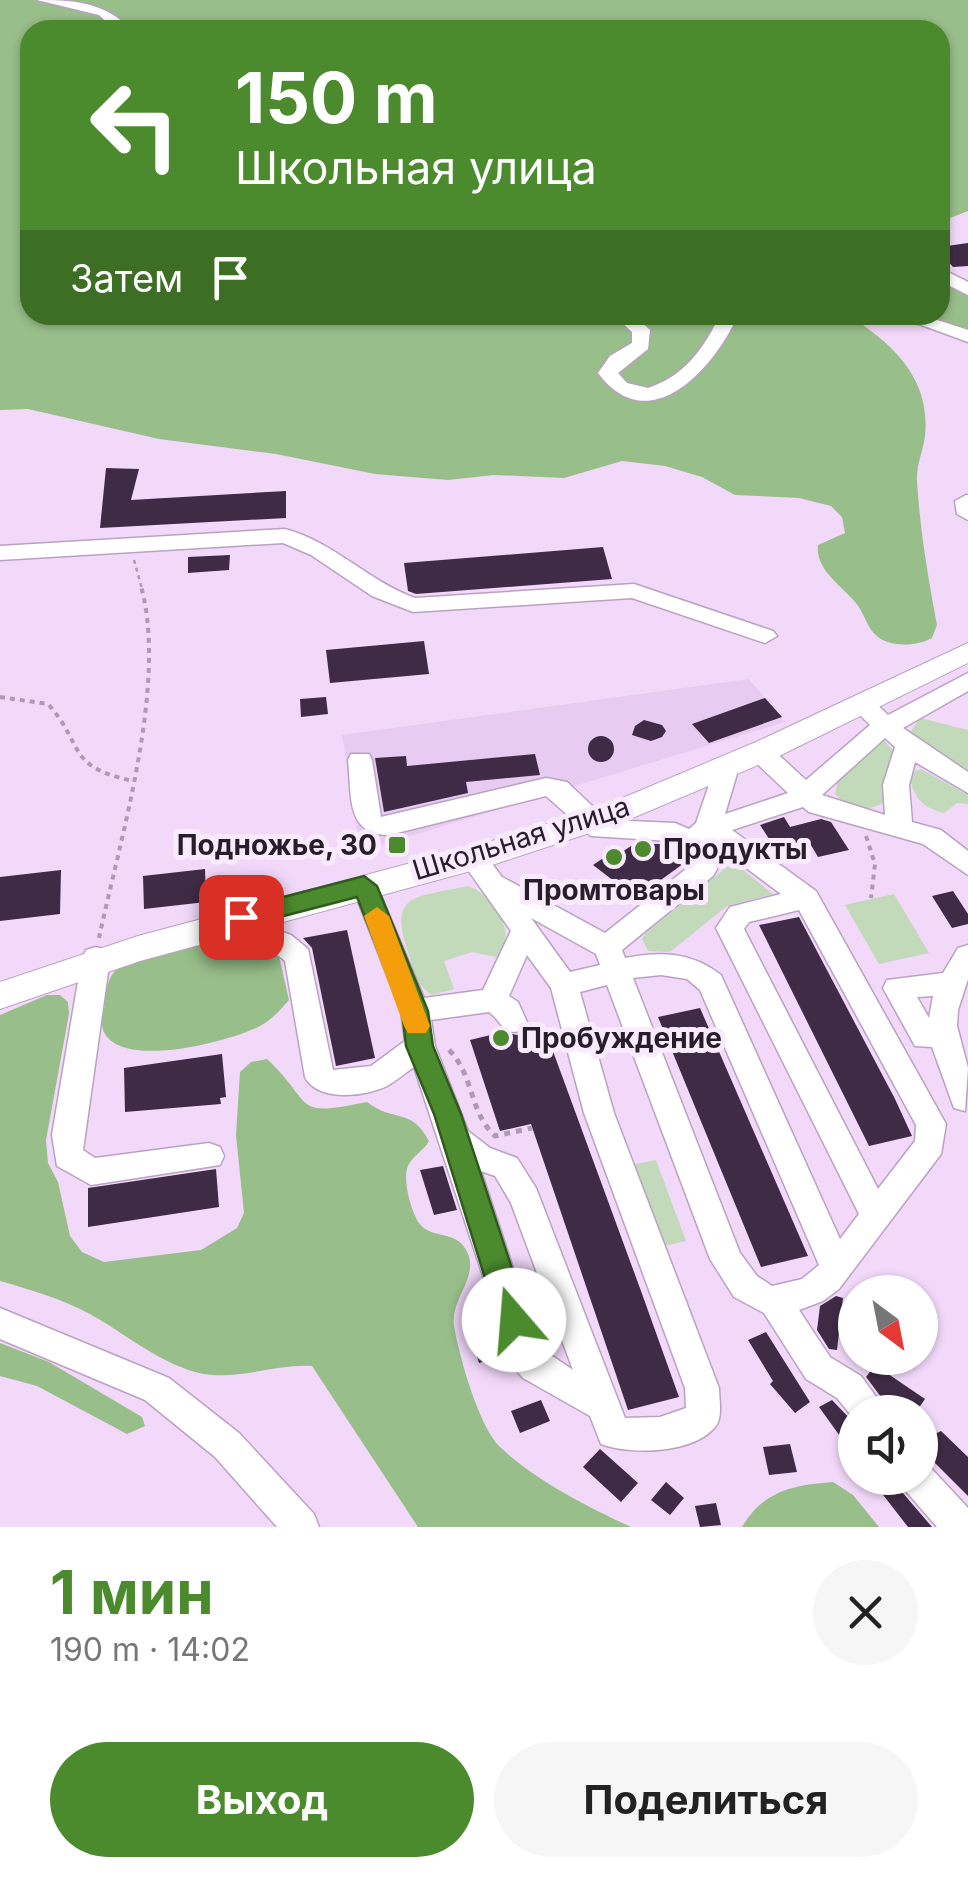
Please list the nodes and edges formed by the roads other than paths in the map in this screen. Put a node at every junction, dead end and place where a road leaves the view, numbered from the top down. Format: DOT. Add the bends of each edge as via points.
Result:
graph roads {
  1 [pos="44,0"];
  2 [pos="113,20"];
  3 [pos="635,325"];
  4 [pos="725,325"];
  5 [pos="934,325"];
  6 [pos="968,336"];
  7 [pos="0,552"];
  8 [pos="765,636"];
  9 [pos="968,652"];
  10 [pos="968,681"];
  11 [pos="861,704"];
  12 [pos="887,726"];
  13 [pos="908,745"];
  14 [pos="760,752"];
  15 [pos="360,760"];
  16 [pos="726,767"];
  17 [pos="968,784"];
  18 [pos="804,797"];
  19 [pos="590,822"];
  20 [pos="899,825"];
  21 [pos="698,832"];
  22 [pos="472,856"];
  23 [pos="968,865"];
  24 [pos="492,884"];
  25 [pos="364,886"];
  26 [pos="806,898"];
  27 [pos="208,925"];
  28 [pos="523,934"];
  29 [pos="968,956"];
  30 [pos="96,958"];
  31 [pos="612,960"];
  32 [pos="851,980"];
  33 [pos="948,984"];
  34 [pos="564,985"];
  35 [pos="897,988"];
  36 [pos="0,996"];
  37 [pos="493,1000"];
  38 [pos="415,1011"];
  39 [pos="513,1022"];
  40 [pos="925,1038"];
  41 [pos="434,1048"];
  42 [pos="965,1099"];
  43 [pos="455,1138"];
  44 [pos="209,1156"];
  45 [pos="875,1214"];
  46 [pos="836,1267"];
  47 [pos="775,1302"];
  48 [pos="0,1323"];
  49 [pos="856,1395"];
  50 [pos="599,1403"];
  51 [pos="932,1495"];
  52 [pos="957,1523"];
  53 [pos="301,1527"];
  1 -- 2 [label="street" via="104,12"];
  3 -- 4 [label="street" via="641,345 608,372 615,384 642,394 659,393 692,371"];
  5 -- 6 [label="street"];
  7 -- 8 [label="street" via="285,536 308,542 413,605 634,592"];
  9 -- 11 [label="main road, Школьная улица"];
  10 -- 12 [label="street"];
  11 -- 12 [label="street"];
  11 -- 14 [label="main road, Школьная улица"];
  12 -- 13 [label="street"];
  12 -- 18 [label="street"];
  13 -- 17 [label="street"];
  13 -- 20 [label="street" via="896,785"];
  14 -- 16 [label="main road, Школьная улица"];
  14 -- 18 [label="street"];
  15 -- 19 [label="street" via="374,826 546,786 558,788"];
  16 -- 19 [label="main road, Школьная улица"];
  16 -- 21 [label="street"];
  18 -- 20 [label="street" via="835,813"];
  18 -- 21 [label="street"];
  19 -- 21 [label="street" via="615,832"];
  19 -- 22 [label="main road, Школьная улица"];
  20 -- 23 [label="street" via="932,838"];
  21 -- 26 [label="street"];
  21 -- 31 [label="street" via="704,869"];
  22 -- 24 [label="street"];
  22 -- 25 [label="main road, Школьная улица"];
  24 -- 28 [label="street"];
  24 -- 31 [label="street"];
  25 -- 27 [label="main road, Школьная улица"];
  25 -- 38 [label="street"];
  26 -- 32 [label="street"];
  26 -- 45 [label="street" via="740,914 730,928"];
  27 -- 30 [label="main road, Школьная улица"];
  27 -- 41 [label="street" via="291,947 326,1083 378,1077"];
  28 -- 34 [label="street"];
  28 -- 37 [label="street"];
  29 -- 33 [label="street"];
  30 -- 36 [label="main road, Школьная улица"];
  30 -- 44 [label="street" via="68,1157 91,1172"];
  31 -- 34 [label="street"];
  31 -- 46 [label="street" via="690,964 712,983"];
  31 -- 47 [label="street" via="726,1259 748,1290"];
  32 -- 35 [label="street"];
  32 -- 45 [label="street" via="931,1124 930,1145"];
  33 -- 35 [label="street"];
  33 -- 42 [label="street" via="943,1034"];
  34 -- 50 [label="street" via="599,1113 706,1403 703,1416 691,1424 638,1438 613,1432"];
  35 -- 40 [label="street"];
  37 -- 38 [label="street"];
  37 -- 39 [label="street"];
  38 -- 41 [label="street"];
  41 -- 43 [label="street"];
  43 -- 50 [label="street" via="506,1167 526,1198"];
  43 -- 50 [label="street" via="525,1356"];
  45 -- 46 [label="street"];
  46 -- 47 [label="street" via="811,1290"];
  47 -- 49 [label="street" via="818,1368"];
  48 -- 53 [label="street" via="157,1389 228,1445"];
  51 -- 52 [label="street"];
}
